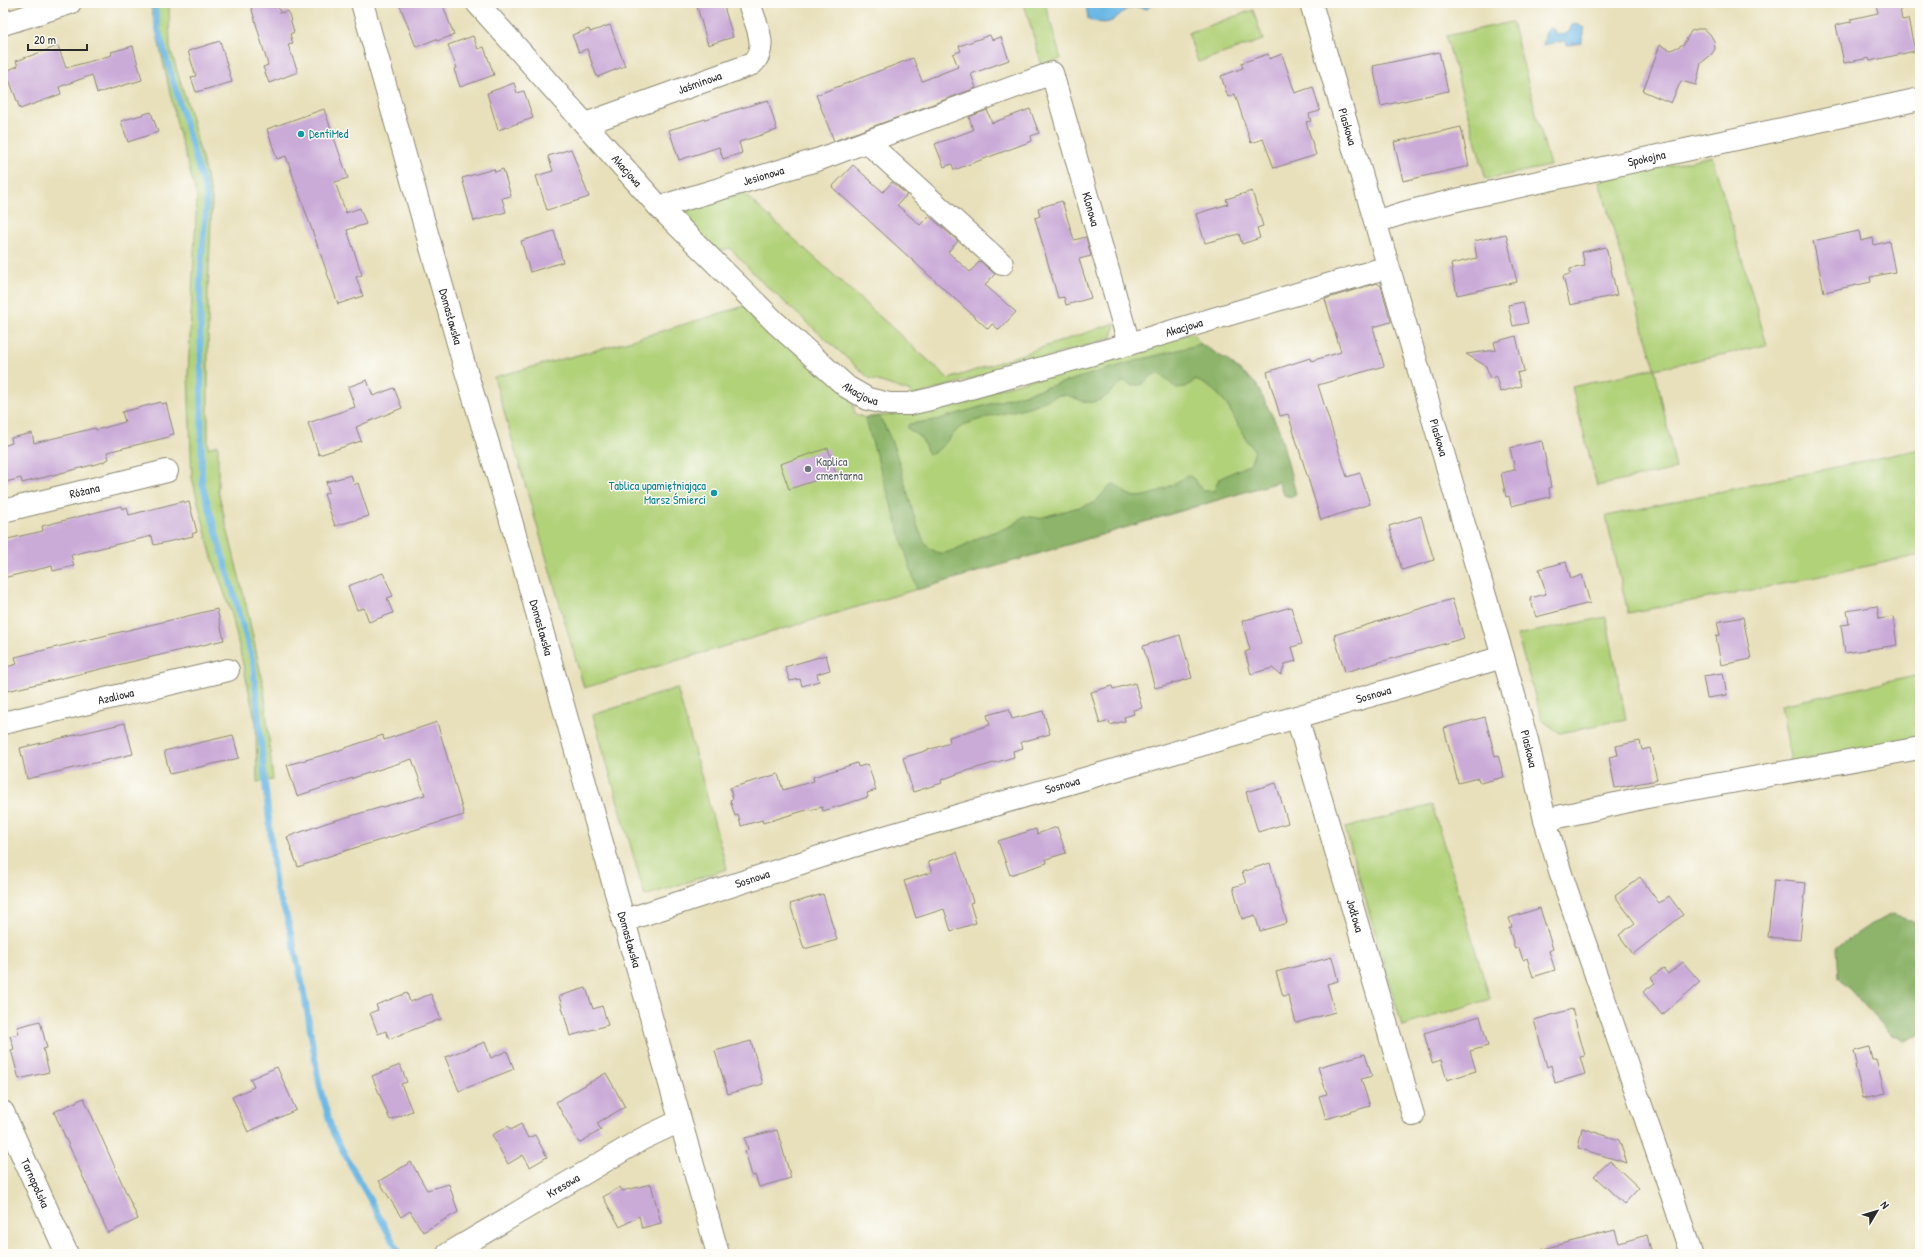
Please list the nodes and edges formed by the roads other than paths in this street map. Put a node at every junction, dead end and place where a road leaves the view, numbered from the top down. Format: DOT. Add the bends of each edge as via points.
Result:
graph roads {
  1 [pos="70,3"];
  2 [pos="362,3"];
  3 [pos="476,3"];
  4 [pos="749,3"];
  5 [pos="1311,3"];
  6 [pos="3,24"];
  7 [pos="1052,73"];
  8 [pos="1920,99"];
  9 [pos="585,124"];
  10 [pos="867,142"];
  11 [pos="659,207"];
  12 [pos="1375,222"];
  13 [pos="1002,264"];
  14 [pos="1388,267"];
  15 [pos="1129,344"];
  16 [pos="167,471"];
  17 [pos="3,511"];
  18 [pos="1503,657"];
  19 [pos="228,670"];
  20 [pos="1297,717"];
  21 [pos="3,723"];
  22 [pos="1920,748"];
  23 [pos="1545,820"];
  24 [pos="623,921"];
  25 [pos="3,1112"];
  26 [pos="1413,1115"];
  27 [pos="680,1121"];
  28 [pos="67,1254"];
  29 [pos="448,1254"];
  30 [pos="718,1254"];
  31 [pos="1691,1254"];
  1 -- 6 [label="street"];
  2 -- 24 [label="street, Domasławska"];
  3 -- 9 [label="street, Akacjowa"];
  4 -- 9 [label="street, Jaśminowa" via="762,43 760,54 752,64"];
  5 -- 12 [label="street, Piaskowa"];
  7 -- 10 [label="street, Jesionowa"];
  7 -- 15 [label="street, Klonowa"];
  8 -- 12 [label="street, Spokojna" via="1436,205"];
  9 -- 11 [label="street, Akacjowa"];
  10 -- 11 [label="street, Jesionowa" via="820,159"];
  10 -- 13 [label="street"];
  11 -- 15 [label="street, Akacjowa" via="776,323 847,387 880,403 909,404 931,399"];
  12 -- 14 [label="street, Piaskowa"];
  14 -- 15 [label="street, Akacjowa"];
  14 -- 18 [label="street, Piaskowa"];
  16 -- 17 [label="street, Różana"];
  18 -- 20 [label="street, Sosnowa"];
  18 -- 23 [label="street, Piaskowa" via="1527,740"];
  19 -- 21 [label="street, Azaliowa"];
  20 -- 24 [label="street, Sosnowa" via="850,847"];
  20 -- 26 [label="street, Jodłowa"];
  22 -- 23 [label="street" via="1642,798"];
  23 -- 31 [label="street, Piaskowa" via="1561,874"];
  24 -- 27 [label="street, Domasławska"];
  25 -- 28 [label="street, Tarnopolska"];
  27 -- 29 [label="street, Kresowa" via="642,1139"];
  27 -- 30 [label="street, Domasławska"];
}
